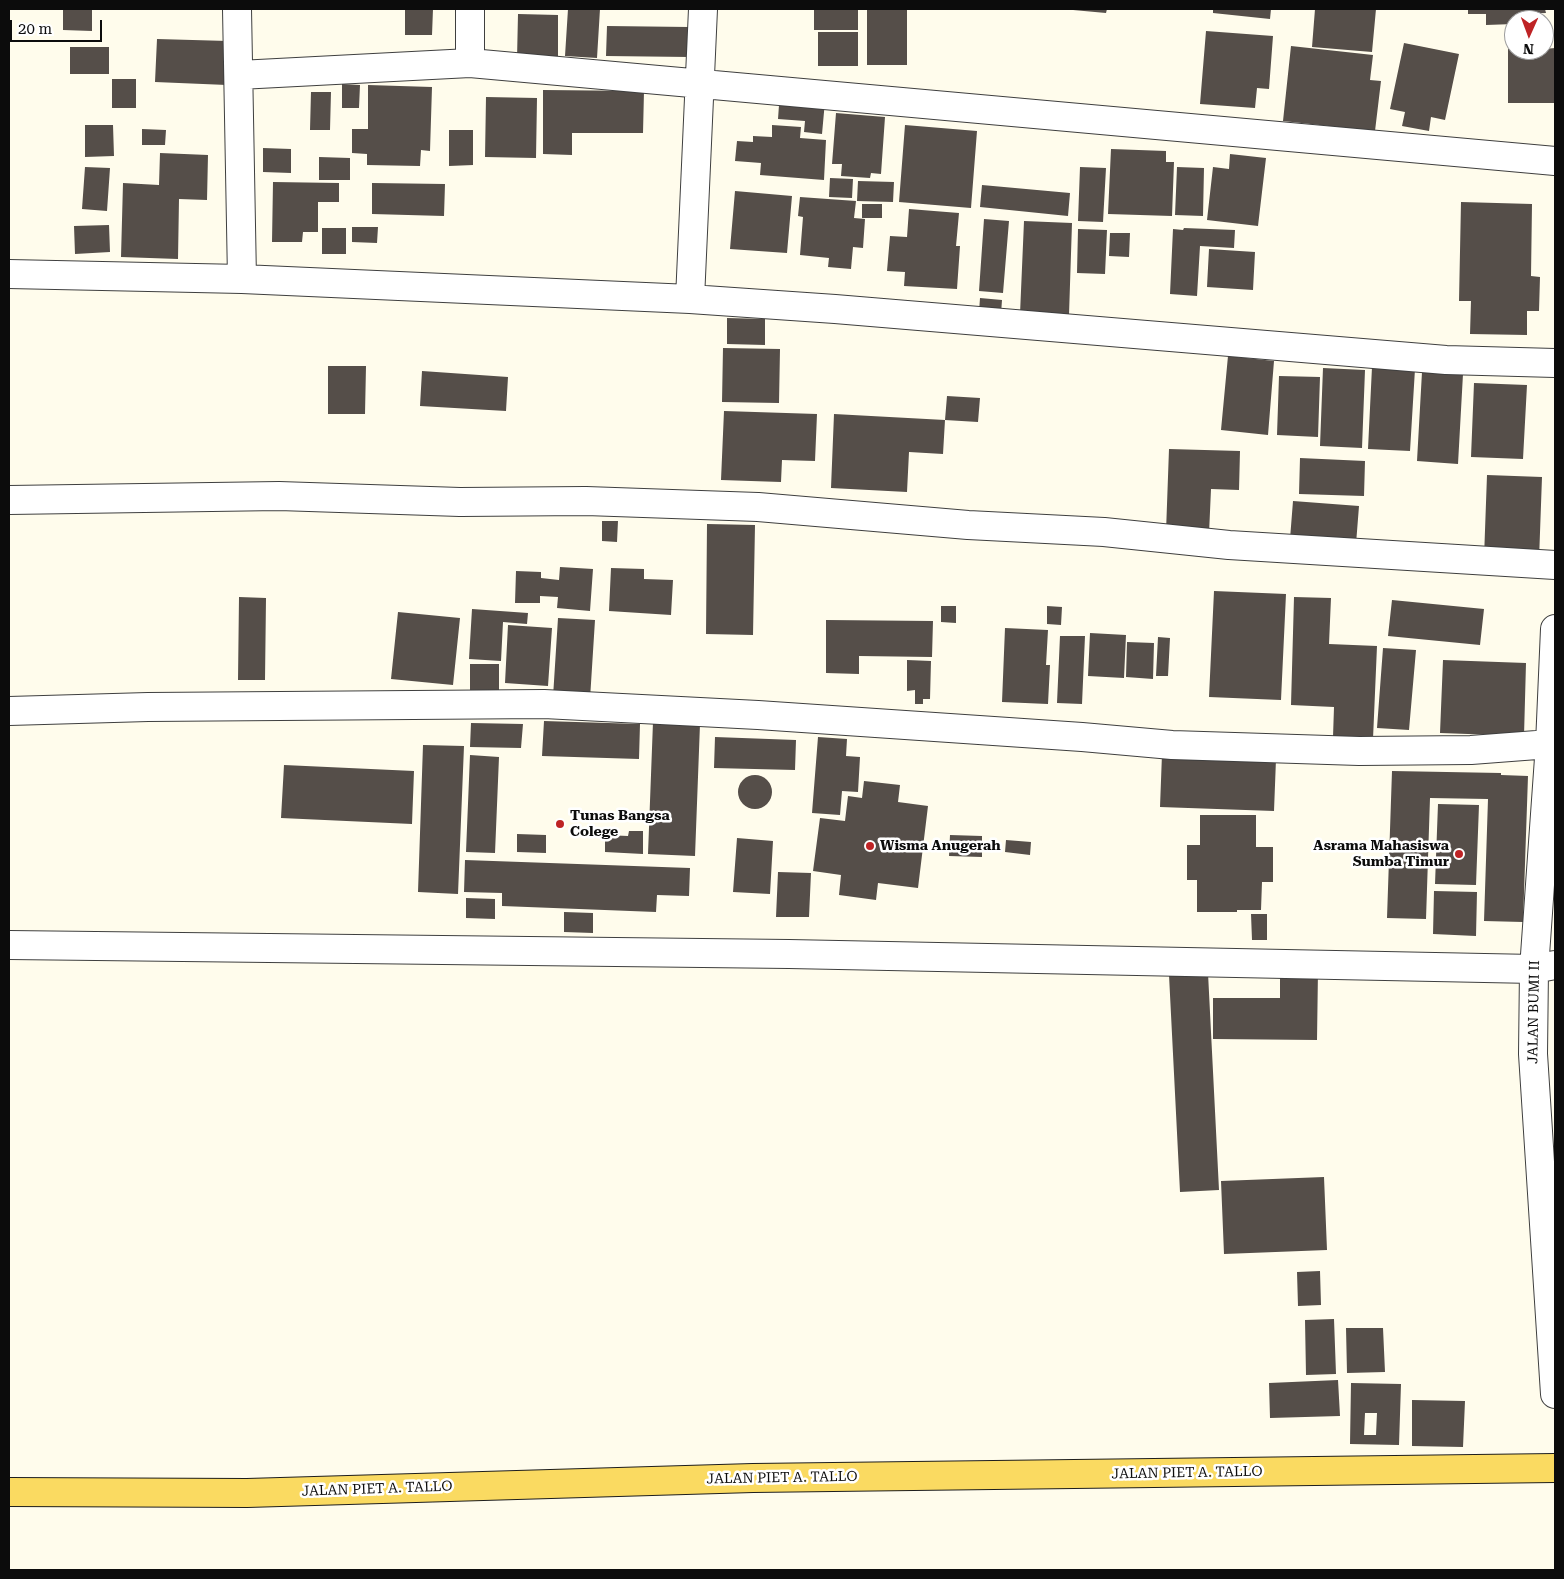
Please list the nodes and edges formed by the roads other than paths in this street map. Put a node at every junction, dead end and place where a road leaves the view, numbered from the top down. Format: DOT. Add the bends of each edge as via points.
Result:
graph roads {
  1 [pos="237,9"];
  2 [pos="470,9"];
  3 [pos="703,9"];
  4 [pos="470,63"];
  5 [pos="239,75"];
  6 [pos="699,85"];
  7 [pos="1555,160"];
  8 [pos="9,274"];
  9 [pos="242,279"];
  10 [pos="690,299"];
  11 [pos="1555,363"];
  12 [pos="9,500"];
  13 [pos="1555,564"];
  14 [pos="1555,630"];
  15 [pos="9,710"];
  16 [pos="1550,744"];
  17 [pos="9,945"];
  18 [pos="1545,967"];
  19 [pos="1555,1394"];
  20 [pos="1555,1468"];
  21 [pos="9,1492"];
  1 -- 5 [label="street"];
  2 -- 4 [label="street"];
  3 -- 6 [label="street"];
  4 -- 5 [label="street"];
  4 -- 6 [label="street"];
  5 -- 9 [label="street"];
  6 -- 7 [label="street"];
  6 -- 10 [label="street"];
  8 -- 9 [label="street"];
  9 -- 10 [label="street"];
  10 -- 11 [label="street" via="1446,360"];
  12 -- 13 [label="street" via="279,496 758,506 1229,544"];
  14 -- 16 [label="street, JALAN BUMI II"];
  15 -- 16 [label="street" via="544,704 758,715 1172,745 1470,750"];
  16 -- 18 [label="street, JALAN BUMI II"];
  17 -- 18 [label="street"];
  18 -- 19 [label="street, JALAN BUMI II" via="1532,1054"];
  20 -- 21 [label="main road, JALAN PIET A. TALLO" via="753,1478 248,1493"];
}
